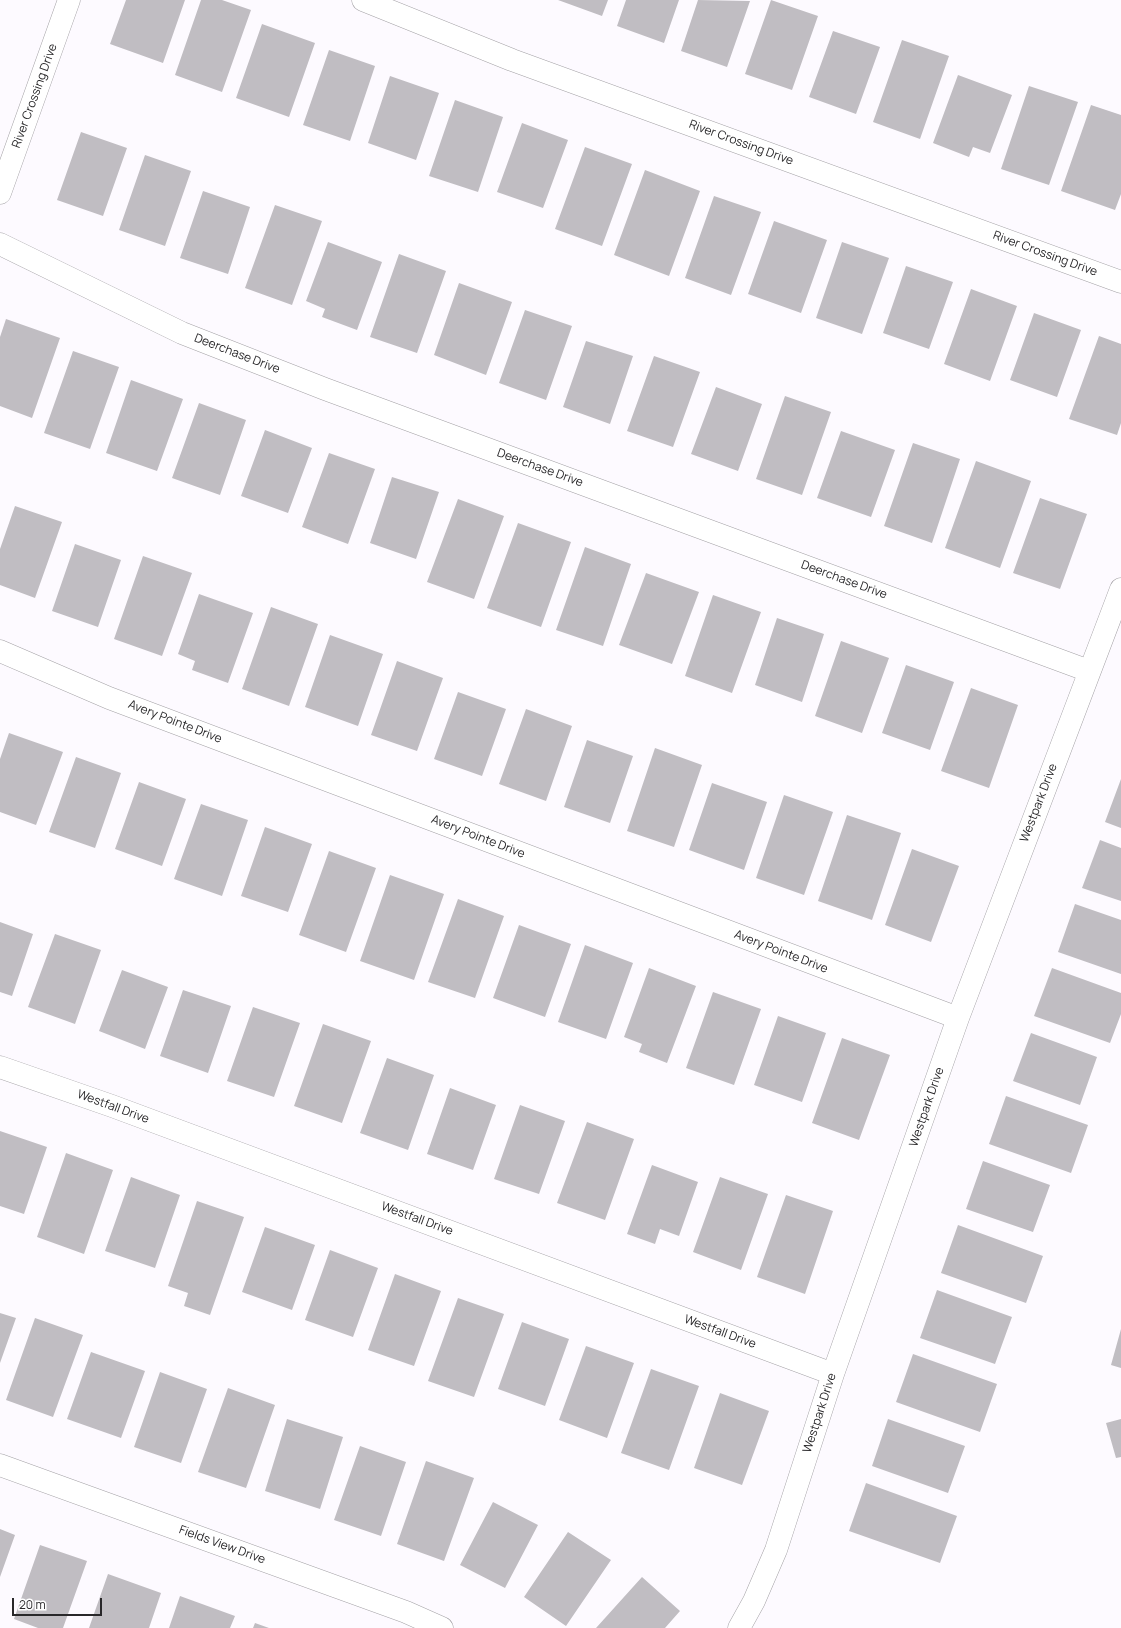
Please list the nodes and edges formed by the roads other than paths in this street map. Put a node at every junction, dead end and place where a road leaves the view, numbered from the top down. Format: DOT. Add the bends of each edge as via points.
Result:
graph roads {
  1 [pos="70,0"];
  2 [pos="363,0"];
  3 [pos="0,193"];
  4 [pos="0,244"];
  5 [pos="1121,282"];
  6 [pos="1121,588"];
  7 [pos="0,651"];
  8 [pos="1089,671"];
  9 [pos="958,1018"];
  10 [pos="0,1067"];
  11 [pos="833,1374"];
  12 [pos="0,1464"];
  13 [pos="442,1628"];
  14 [pos="739,1628"];
  1 -- 3 [label="street, River Crossing Drive"];
  2 -- 5 [label="street, River Crossing Drive" via="520,63"];
  4 -- 8 [label="street, Deerchase Drive" via="182,333"];
  6 -- 8 [label="street, Westpark Drive"];
  7 -- 9 [label="street, Avery Pointe Drive" via="109,698"];
  8 -- 9 [label="street, Westpark Drive"];
  9 -- 11 [label="street, Westpark Drive"];
  10 -- 11 [label="street, Westfall Drive" via="112,1106"];
  11 -- 14 [label="street, Westpark Drive" via="776,1550"];
  12 -- 13 [label="street, Fields View Drive" via="406,1612"];
}
